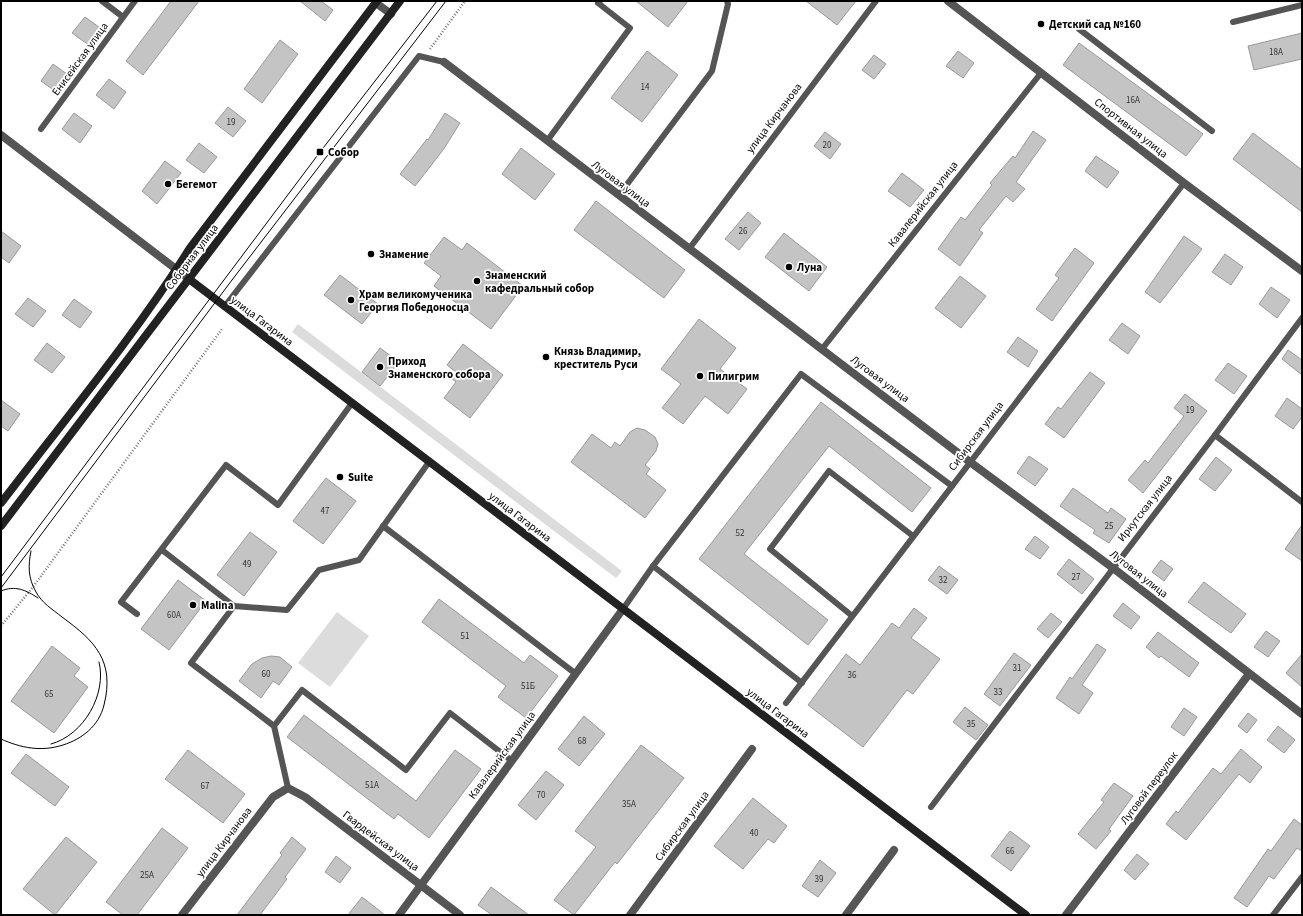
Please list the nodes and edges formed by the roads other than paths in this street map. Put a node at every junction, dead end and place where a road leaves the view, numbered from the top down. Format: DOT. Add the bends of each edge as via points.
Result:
graph roads {
  1 [pos="102,1"];
  2 [pos="135,1"];
  3 [pos="400,1"];
  4 [pos="600,1"];
  5 [pos="727,1"];
  6 [pos="876,1"];
  7 [pos="948,1"];
  8 [pos="376,2"];
  9 [pos="1302,5"];
  10 [pos="391,14"];
  11 [pos="123,17"];
  12 [pos="1233,22"];
  13 [pos="1079,28"];
  14 [pos="444,62"];
  15 [pos="1041,73"];
  16 [pos="40,128"];
  17 [pos="1212,130"];
  18 [pos="1,135"];
  19 [pos="547,141"];
  20 [pos="1184,183"];
  21 [pos="618,195"];
  22 [pos="689,249"];
  23 [pos="176,269"];
  24 [pos="1302,271"];
  25 [pos="189,279"];
  26 [pos="225,306"];
  27 [pos="1302,318"];
  28 [pos="822,349"];
  29 [pos="352,403"];
  30 [pos="1215,435"];
  31 [pos="429,462"];
  32 [pos="970,462"];
  33 [pos="952,486"];
  34 [pos="1302,502"];
  35 [pos="1,503"];
  36 [pos="1,526"];
  37 [pos="383,526"];
  38 [pos="913,536"];
  39 [pos="162,550"];
  40 [pos="652,566"];
  41 [pos="1113,568"];
  42 [pos="234,606"];
  43 [pos="623,609"];
  44 [pos="137,614"];
  45 [pos="851,616"];
  46 [pos="576,674"];
  47 [pos="1249,674"];
  48 [pos="802,683"];
  49 [pos="786,703"];
  50 [pos="1302,714"];
  51 [pos="274,726"];
  52 [pos="752,749"];
  53 [pos="512,761"];
  54 [pos="288,788"];
  55 [pos="931,807"];
  56 [pos="894,850"];
  57 [pos="1302,877"];
  58 [pos="421,885"];
  59 [pos="182,915"];
  60 [pos="399,915"];
  61 [pos="460,915"];
  62 [pos="630,915"];
  63 [pos="846,915"];
  64 [pos="1026,915"];
  65 [pos="1066,915"];
  66 [pos="1273,915"];
  1 -- 11 [label="lane"];
  2 -- 11 [label="lane, Енисейская улица"];
  3 -- 10 [label="main road, Соборная улица"];
  4 -- 19 [label="lane" via="598,3 630,28"];
  5 -- 21 [label="lane" via="712,71"];
  6 -- 22 [label="lane, улица Кирчанова"];
  7 -- 15 [label="street, Спортивная улица"];
  8 -- 10 [label="street"];
  8 -- 23 [label="main road, Соборная улица"];
  9 -- 12 [label="lane"];
  10 -- 25 [label="main road, Соборная улица"];
  11 -- 16 [label="lane, Енисейская улица"];
  13 -- 17 [label="lane"];
  14 -- 19 [label="street, Луговая улица"];
  14 -- 26 [label="lane" via="419,56"];
  15 -- 20 [label="street, Спортивная улица"];
  15 -- 28 [label="lane, Кавалерийская улица"];
  18 -- 23 [label="street, улица Гагарина"];
  19 -- 21 [label="street, Луговая улица"];
  20 -- 24 [label="street, Спортивная улица"];
  20 -- 32 [label="lane, Сибирская улица"];
  21 -- 22 [label="street, Луговая улица"];
  22 -- 28 [label="street, Луговая улица"];
  23 -- 25 [label="street, улица Гагарина"];
  23 -- 35 [label="main road, Соборная улица" via="108,364"];
  25 -- 26 [label="main road, улица Гагарина"];
  25 -- 36 [label="main road, Соборная улица"];
  26 -- 29 [label="main road, улица Гагарина"];
  27 -- 30 [label="lane, Иркутская улица"];
  28 -- 32 [label="street, Луговая улица"];
  29 -- 31 [label="main road, улица Гагарина"];
  29 -- 39 [label="lane" via="278,505 226,465"];
  30 -- 34 [label="lane"];
  30 -- 41 [label="lane, Иркутская улица"];
  31 -- 37 [label="lane"];
  31 -- 43 [label="main road, улица Гагарина"];
  32 -- 33 [label="lane, Сибирская улица"];
  32 -- 41 [label="street, Луговая улица"];
  33 -- 38 [label="lane, Сибирская улица"];
  33 -- 40 [label="lane" via="801,374"];
  37 -- 42 [label="lane" via="359,560 319,570 287,610"];
  37 -- 46 [label="lane"];
  38 -- 45 [label="lane, Сибирская улица"];
  38 -- 45 [label="lane" via="829,471 770,549"];
  39 -- 42 [label="lane"];
  39 -- 44 [label="lane" via="121,602"];
  40 -- 43 [label="lane"];
  40 -- 48 [label="lane"];
  41 -- 47 [label="street, Луговая улица"];
  41 -- 55 [label="lane, Иркутская улица"];
  42 -- 51 [label="lane" via="191,663"];
  43 -- 46 [label="street, Кавалерийская улица"];
  43 -- 64 [label="main road, улица Гагарина"];
  45 -- 48 [label="lane, Сибирская улица"];
  46 -- 53 [label="street, Кавалерийская улица"];
  47 -- 50 [label="street, Луговая улица"];
  47 -- 65 [label="street, Луговой переулок"];
  48 -- 49 [label="lane, Сибирская улица"];
  51 -- 53 [label="lane" via="302,690 406,770 450,713"];
  51 -- 54 [label="lane"];
  52 -- 62 [label="street, Сибирская улица"];
  53 -- 58 [label="street, Кавалерийская улица"];
  54 -- 58 [label="street, Гвардейская улица" via="305,797"];
  54 -- 59 [label="street, улица Кирчанова" via="273,797"];
  56 -- 63 [label="street"];
  57 -- 66 [label="lane"];
  58 -- 60 [label="street, Кавалерийская улица"];
  58 -- 61 [label="street, Гвардейская улица"];
}
